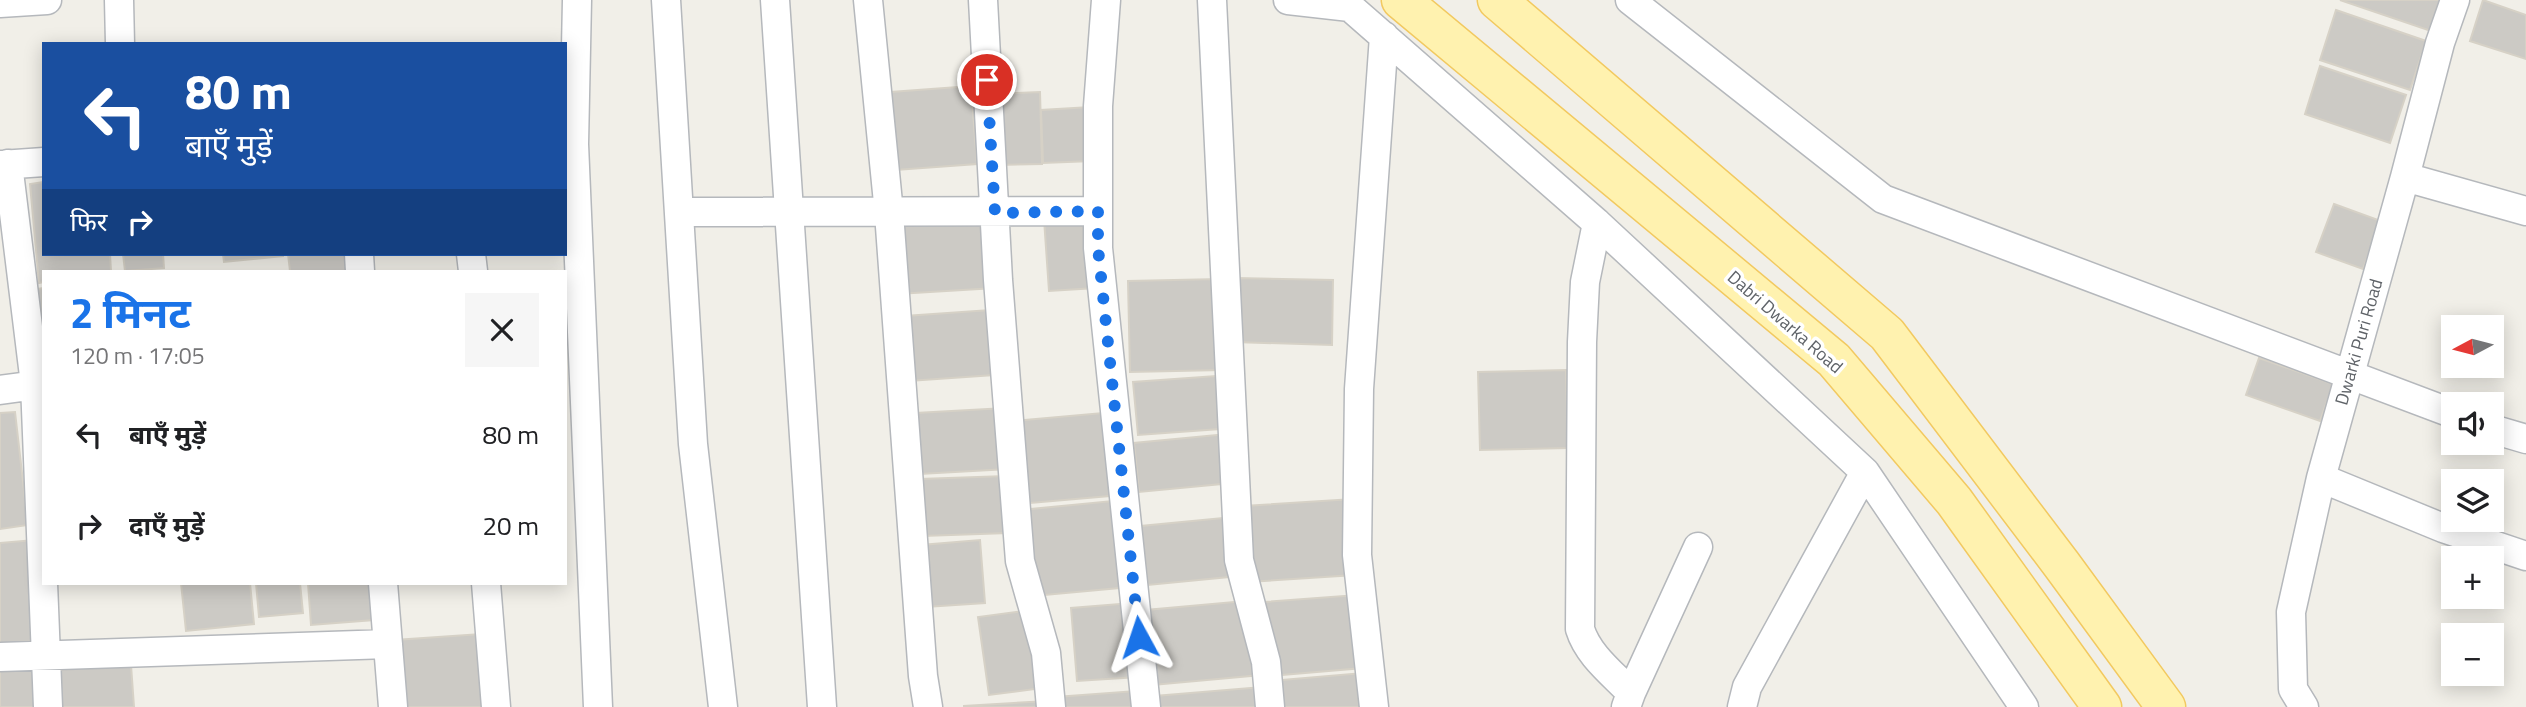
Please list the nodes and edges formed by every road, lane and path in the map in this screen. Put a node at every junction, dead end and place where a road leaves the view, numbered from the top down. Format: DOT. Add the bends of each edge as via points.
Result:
graph roads {
  1 [pos="47,0"];
  2 [pos="120,0"];
  3 [pos="578,0"];
  4 [pos="666,0"];
  5 [pos="775,0"];
  6 [pos="868,0"];
  7 [pos="983,0"];
  8 [pos="1106,0"];
  9 [pos="1212,0"];
  10 [pos="1288,0"];
  11 [pos="1401,0"];
  12 [pos="1497,0"];
  13 [pos="1630,0"];
  14 [pos="2455,0"];
  15 [pos="0,3"];
  16 [pos="1346,4"];
  17 [pos="1384,36"];
  18 [pos="120,42"];
  19 [pos="42,162"];
  20 [pos="4,164"];
  21 [pos="2405,177"];
  22 [pos="789,211"];
  23 [pos="1098,211"];
  24 [pos="2526,211"];
  25 [pos="679,212"];
  26 [pos="889,213"];
  27 [pos="995,213"];
  28 [pos="1597,223"];
  29 [pos="2349,376"];
  30 [pos="39,384"];
  31 [pos="0,390"];
  32 [pos="2441,409"];
  33 [pos="2504,433"];
  34 [pos="2526,439"];
  35 [pos="1865,472"];
  36 [pos="2321,478"];
  37 [pos="42,500"];
  38 [pos="1699,547"];
  39 [pos="2526,556"];
  40 [pos="44,585"];
  41 [pos="383,585"];
  42 [pos="486,585"];
  43 [pos="388,644"];
  44 [pos="46,655"];
  45 [pos="0,657"];
  46 [pos="2299,698"];
  47 [pos="1629,700"];
  48 [pos="48,707"];
  49 [pos="393,707"];
  50 [pos="496,707"];
  51 [pos="598,707"];
  52 [pos="723,707"];
  53 [pos="822,707"];
  54 [pos="928,707"];
  55 [pos="1051,707"];
  56 [pos="1146,707"];
  57 [pos="1270,707"];
  58 [pos="1374,707"];
  59 [pos="1742,707"];
  60 [pos="2024,707"];
  61 [pos="2102,707"];
  62 [pos="2166,707"];
  1 -- 15 [label="street"];
  2 -- 18 [label="street"];
  3 -- 51 [label="street" via="574,144"];
  4 -- 25 [label="street"];
  5 -- 22 [label="street"];
  6 -- 26 [label="street"];
  7 -- 27 [label="street"];
  8 -- 23 [label="street" via="1098,106"];
  9 -- 57 [label="street" via="1239,560 1266,662"];
  10 -- 16 [label="street"];
  11 -- 61 [label="main road, Dabri Dwarka Road" via="1834,360 1954,500"];
  12 -- 62 [label="main road" via="1887,334"];
  13 -- 29 [label="street" via="1883,198"];
  14 -- 21 [label="street, Dwarki Puri Road"];
  16 -- 17 [label="street"];
  17 -- 28 [label="street"];
  17 -- 58 [label="street" via="1359,389 1357,555"];
  19 -- 20 [label="street"];
  20 -- 30 [label="street"];
  21 -- 24 [label="street"];
  21 -- 29 [label="street, Dwarki Puri Road"];
  22 -- 25 [label="street"];
  22 -- 26 [label="street"];
  22 -- 53 [label="street"];
  23 -- 27 [label="street"];
  23 -- 56 [label="street" via="1098,248"];
  25 -- 52 [label="street" via="693,444"];
  26 -- 27 [label="street"];
  26 -- 54 [label="street"];
  27 -- 55 [label="street" via="1020,561 1045,653"];
  28 -- 35 [label="street"];
  28 -- 47 [label="street" via="1585,282 1581,342 1580,629 1584,641"];
  29 -- 32 [label="street"];
  29 -- 36 [label="street, Dwarki Puri Road"];
  30 -- 31 [label="street"];
  30 -- 37 [label="street"];
  33 -- 34 [label="street"];
  35 -- 59 [label="street" via="1747,687"];
  35 -- 60 [label="street"];
  36 -- 39 [label="street" via="2442,528"];
  36 -- 46 [label="street, Dwarki Puri Road" via="2291,612"];
  38 -- 47 [label="street"];
  40 -- 44 [label="street"];
  41 -- 43 [label="street"];
  42 -- 50 [label="street"];
  43 -- 44 [label="street"];
  43 -- 49 [label="street"];
  44 -- 45 [label="street"];
  44 -- 48 [label="street"];
}
